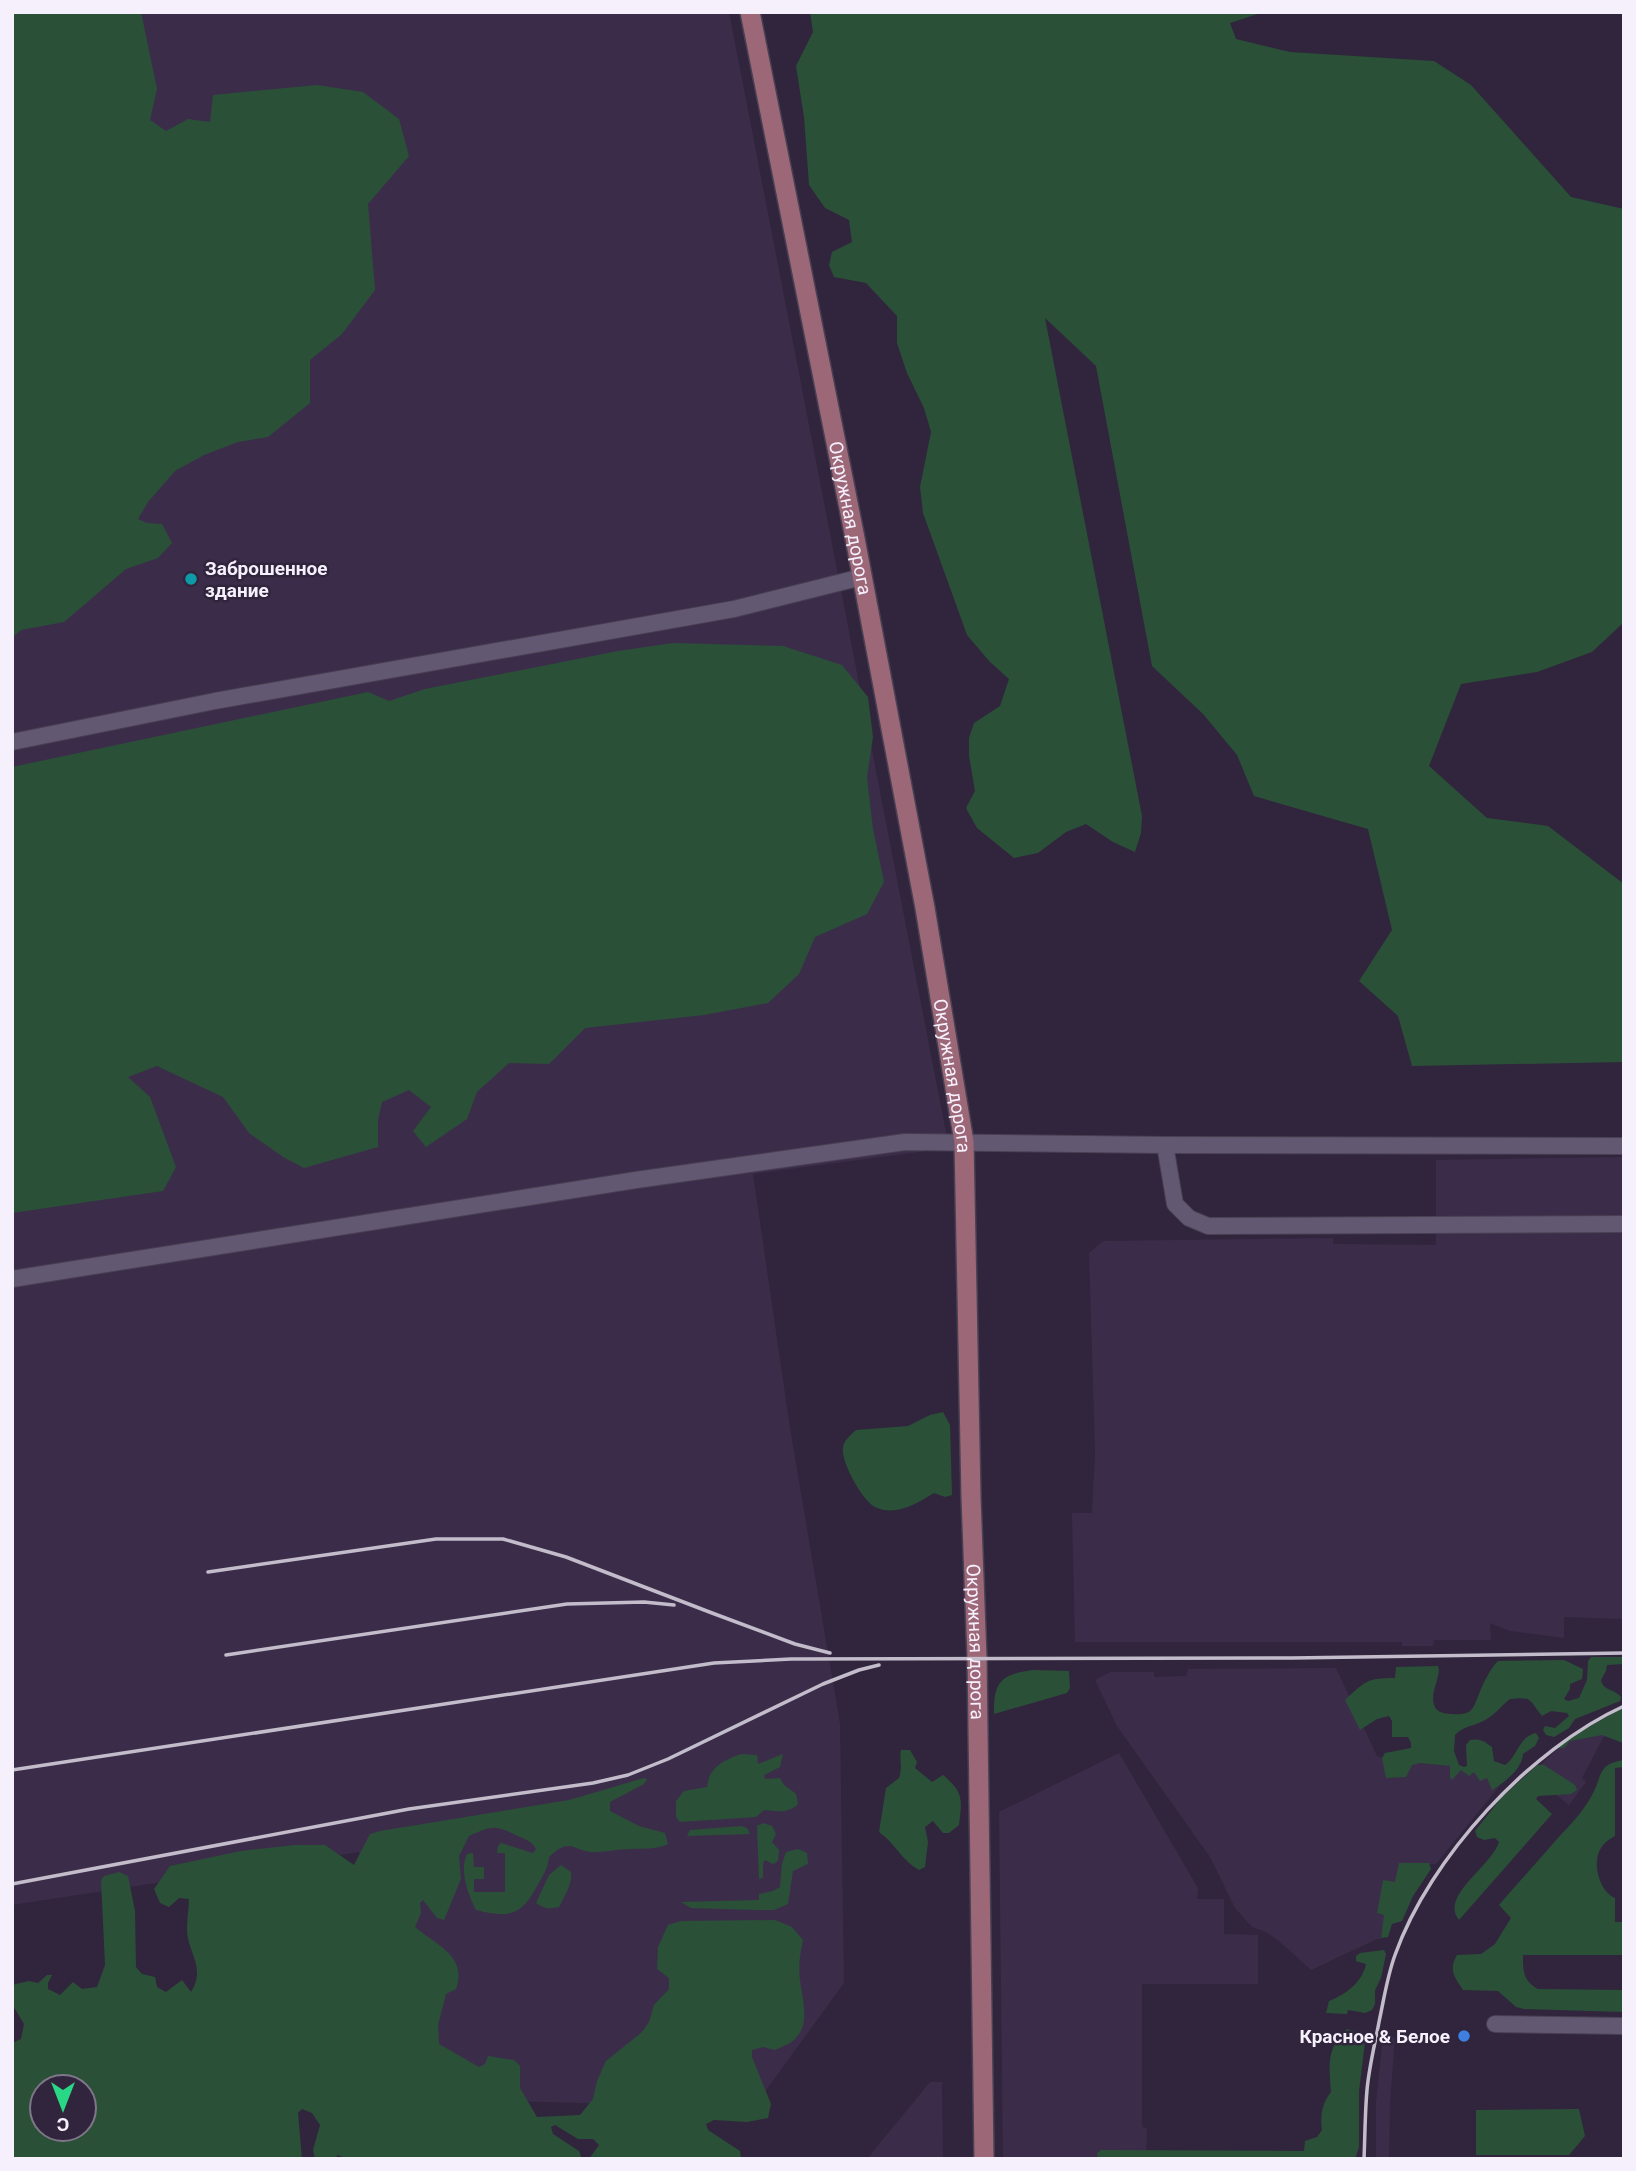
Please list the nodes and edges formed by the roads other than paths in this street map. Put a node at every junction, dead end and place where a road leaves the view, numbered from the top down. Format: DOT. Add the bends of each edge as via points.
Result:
graph roads {
  1 [pos="750,12"];
  2 [pos="862,577"];
  3 [pos="12,742"];
  4 [pos="964,1142"];
  5 [pos="1165,1145"];
  6 [pos="1624,1146"];
  7 [pos="1624,1224"];
  8 [pos="12,1279"];
  9 [pos="1495,2024"];
  10 [pos="1624,2025"];
  11 [pos="984,2159"];
  1 -- 2 [label="main road, Окружная дорога"];
  2 -- 3 [label="street" via="734,608"];
  2 -- 4 [label="main road, Окружная дорога"];
  4 -- 5 [label="street"];
  4 -- 8 [label="street" via="869,1145"];
  4 -- 11 [label="main road, Окружная дорога"];
  5 -- 6 [label="street"];
  5 -- 7 [label="street" via="1175,1204 1189,1218 1208,1226"];
  9 -- 10 [label="street"];
}
